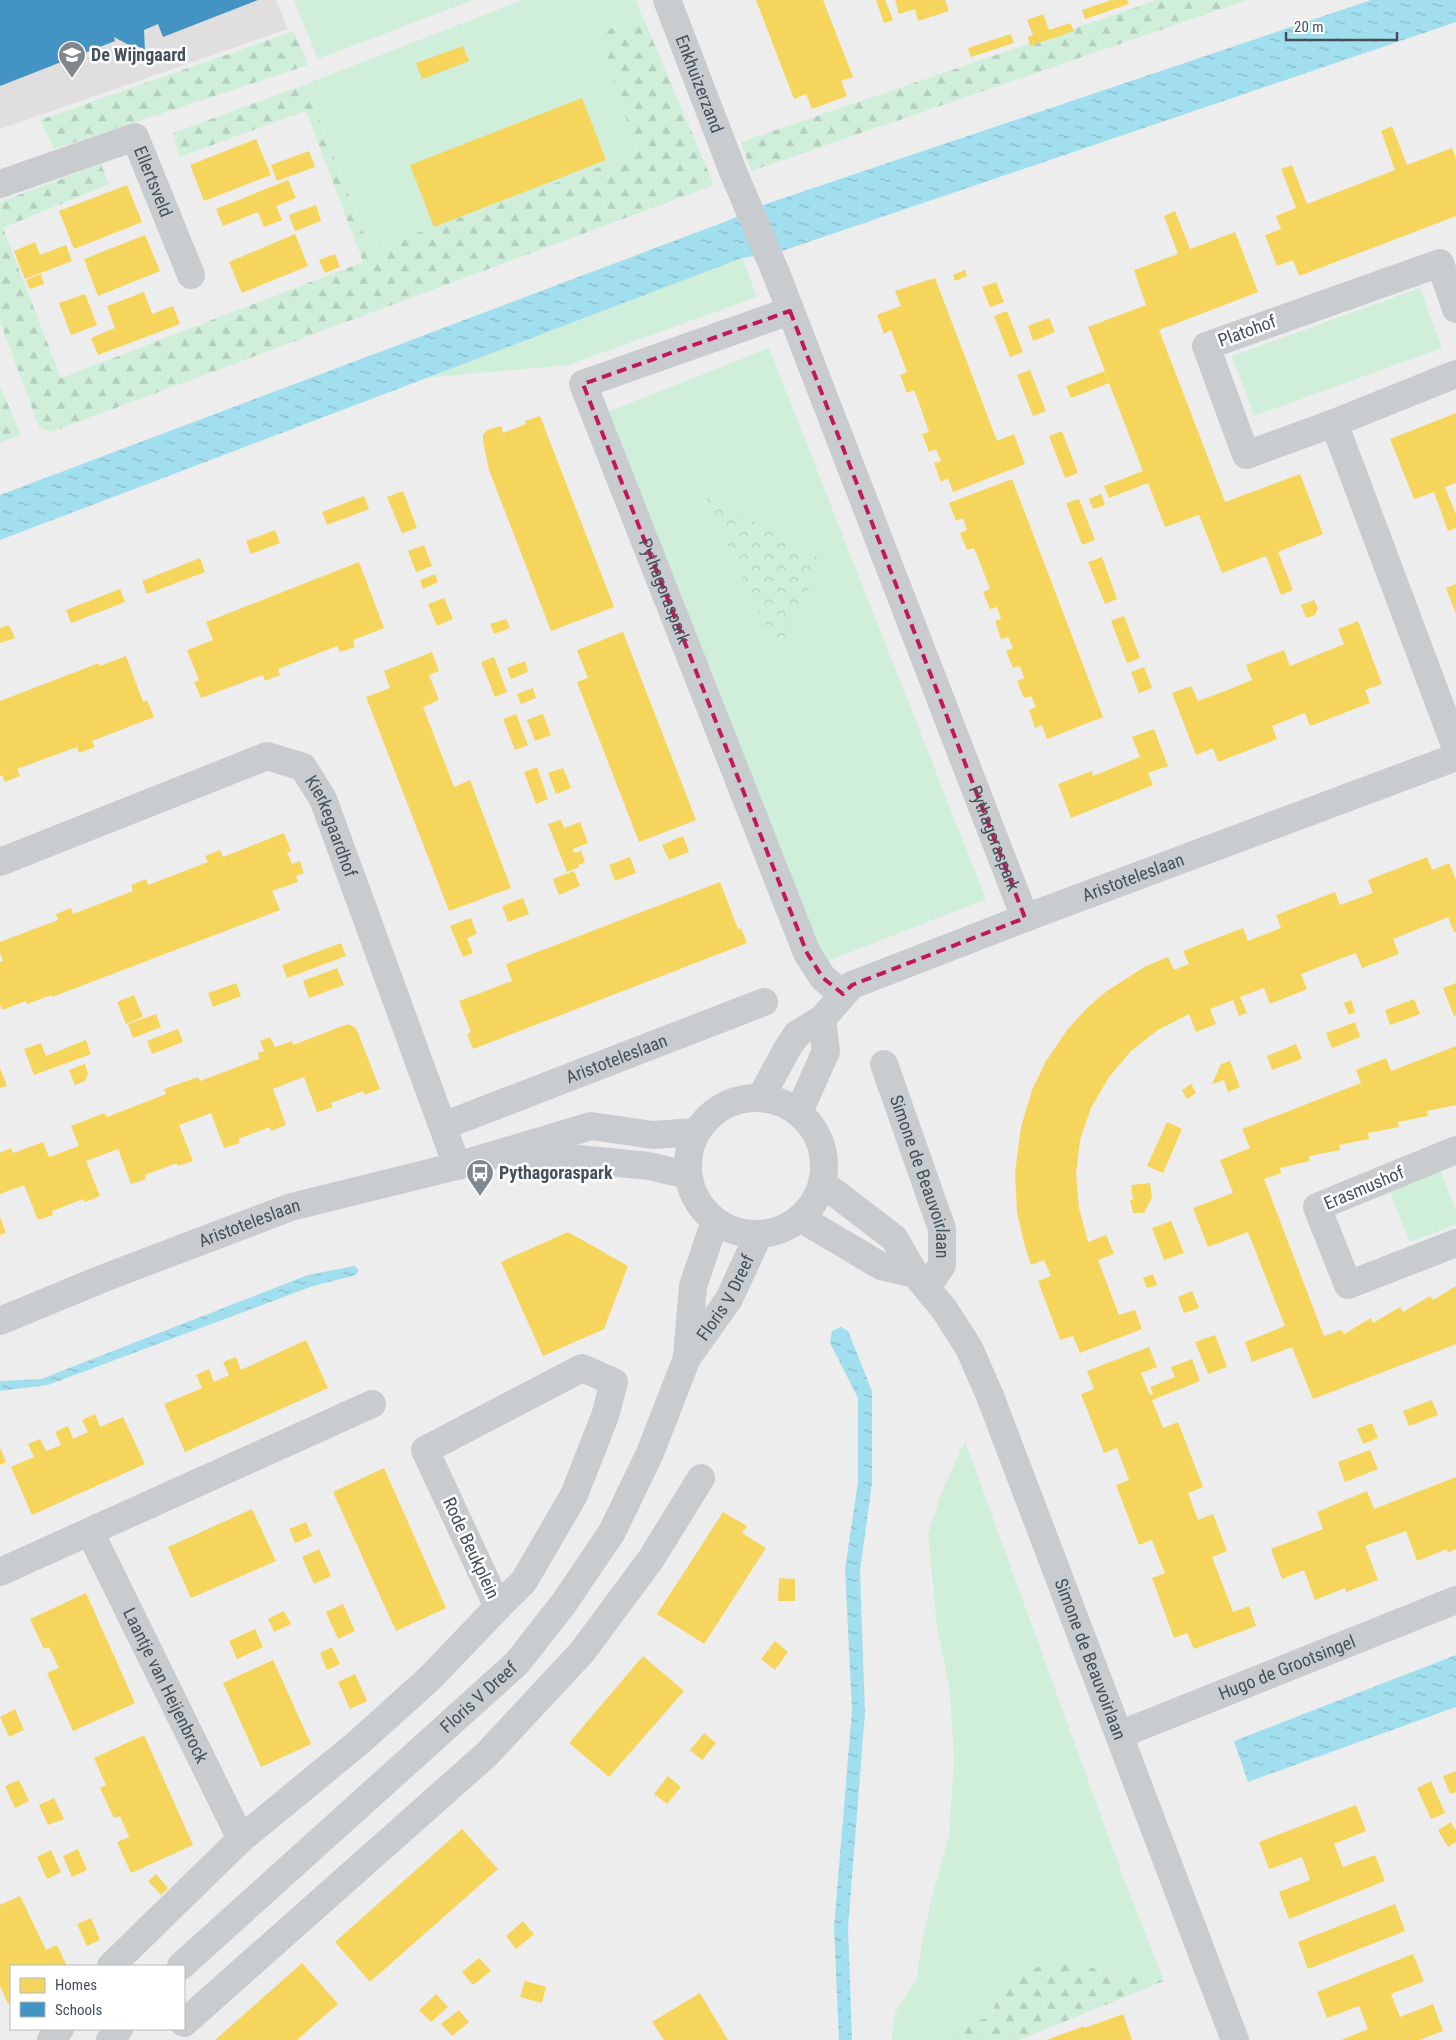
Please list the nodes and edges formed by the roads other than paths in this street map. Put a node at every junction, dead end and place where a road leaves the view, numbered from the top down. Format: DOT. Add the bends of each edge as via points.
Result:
graph roads {
  1 [pos="667,0"];
  2 [pos="732,169"];
  3 [pos="0,184"];
  4 [pos="191,275"];
  5 [pos="1456,309"];
  6 [pos="790,310"];
  7 [pos="1456,374"];
  8 [pos="1334,423"];
  9 [pos="1456,748"];
  10 [pos="1456,757"];
  11 [pos="0,862"];
  12 [pos="1025,918"];
  13 [pos="842,994"];
  14 [pos="764,1002"];
  15 [pos="822,1019"];
  16 [pos="884,1064"];
  17 [pos="762,1097"];
  18 [pos="799,1112"];
  19 [pos="443,1126"];
  20 [pos="695,1132"];
  21 [pos="1456,1150"];
  22 [pos="507,1152"];
  23 [pos="457,1166"];
  24 [pos="687,1175"];
  25 [pos="822,1183"];
  26 [pos="800,1218"];
  27 [pos="715,1221"];
  28 [pos="758,1234"];
  29 [pos="1456,1243"];
  30 [pos="921,1281"];
  31 [pos="0,1321"];
  32 [pos="687,1358"];
  33 [pos="372,1404"];
  34 [pos="701,1478"];
  35 [pos="90,1532"];
  36 [pos="0,1572"];
  37 [pos="1456,1600"];
  38 [pos="498,1607"];
  39 [pos="1119,1735"];
  40 [pos="241,1839"];
  41 [pos="112,1965"];
  42 [pos="182,1965"];
  43 [pos="185,2022"];
  44 [pos="59,2030"];
  45 [pos="118,2030"];
  46 [pos="177,2030"];
  47 [pos="51,2040"];
  48 [pos="110,2040"];
  49 [pos="168,2040"];
  50 [pos="1235,2040"];
  1 -- 2 [label="street, Enkhuizerzand"];
  2 -- 6 [label="street, Pythagoraspark"];
  3 -- 4 [label="street, Ellertsveld" via="135,137"];
  5 -- 8 [label="street, Platohof" via="1440,263 1206,346 1246,455"];
  6 -- 12 [label="street, Pythagoraspark"];
  6 -- 13 [label="street, Pythagoraspark" via="583,384 807,954 824,978"];
  7 -- 8 [label="street, Platohof"];
  8 -- 9 [label="street"];
  10 -- 12 [label="street, Aristoteleslaan"];
  11 -- 19 [label="street, Kierkegaardhof" via="267,756 303,766 324,799"];
  12 -- 13 [label="street, Aristoteleslaan" via="852,985"];
  13 -- 15 [label="street, Aristoteleslaan"];
  14 -- 19 [label="street, Aristoteleslaan"];
  15 -- 17 [label="street, Aristoteleslaan" via="797,1034"];
  15 -- 18 [label="street" via="826,1051"];
  16 -- 30 [label="street, Simone de Beauvoirlaan" via="942,1230 942,1265"];
  17 -- 18 [label="street" via="781,1102"];
  17 -- 20 [label="street" via="742,1098 723,1105"];
  18 -- 25 [label="street" via="821,1144 824,1163"];
  19 -- 23 [label="street, Kierkegaardhof"];
  20 -- 22 [label="street, Aristoteleslaan" via="653,1134 591,1126"];
  20 -- 24 [label="street" via="688,1152"];
  21 -- 29 [label="street, Erasmushof" via="1317,1207 1348,1285"];
  22 -- 23 [label="street, Aristoteleslaan"];
  22 -- 24 [label="street, Aristoteleslaan" via="649,1166"];
  23 -- 31 [label="street, Aristoteleslaan" via="292,1206"];
  24 -- 27 [label="street" via="696,1201"];
  25 -- 26 [label="street" via="814,1202"];
  25 -- 30 [label="street, Simone de Beauvoirlaan" via="894,1238"];
  26 -- 28 [label="street" via="781,1230"];
  26 -- 30 [label="street, Simone de Beauvoirlaan" via="881,1266"];
  27 -- 28 [label="street" via="736,1231"];
  27 -- 32 [label="street, Floris V Dreef" via="693,1286"];
  28 -- 32 [label="street, Floris V Dreef" via="729,1299"];
  30 -- 39 [label="street, Simone de Beauvoirlaan" via="969,1348 990,1396"];
  32 -- 42 [label="street, Floris V Dreef" via="650,1453 612,1532 564,1603 517,1663"];
  33 -- 35 [label="street"];
  34 -- 43 [label="street" via="650,1558 582,1652 487,1754"];
  35 -- 36 [label="street"];
  35 -- 40 [label="street, Laantje van Heijenbrock"];
  37 -- 39 [label="street, Hugo de Grootsingel"];
  38 -- 38 [label="street, Rode Beukplein" via="425,1450 582,1368 614,1382 605,1416 574,1495 524,1581"];
  38 -- 40 [label="street" via="430,1678 359,1742"];
  39 -- 50 [label="street, Simone de Beauvoirlaan"];
  40 -- 41 [label="street"];
  44 -- 47 [label="street"];
  45 -- 48 [label="street"];
  46 -- 49 [label="street"];
}
